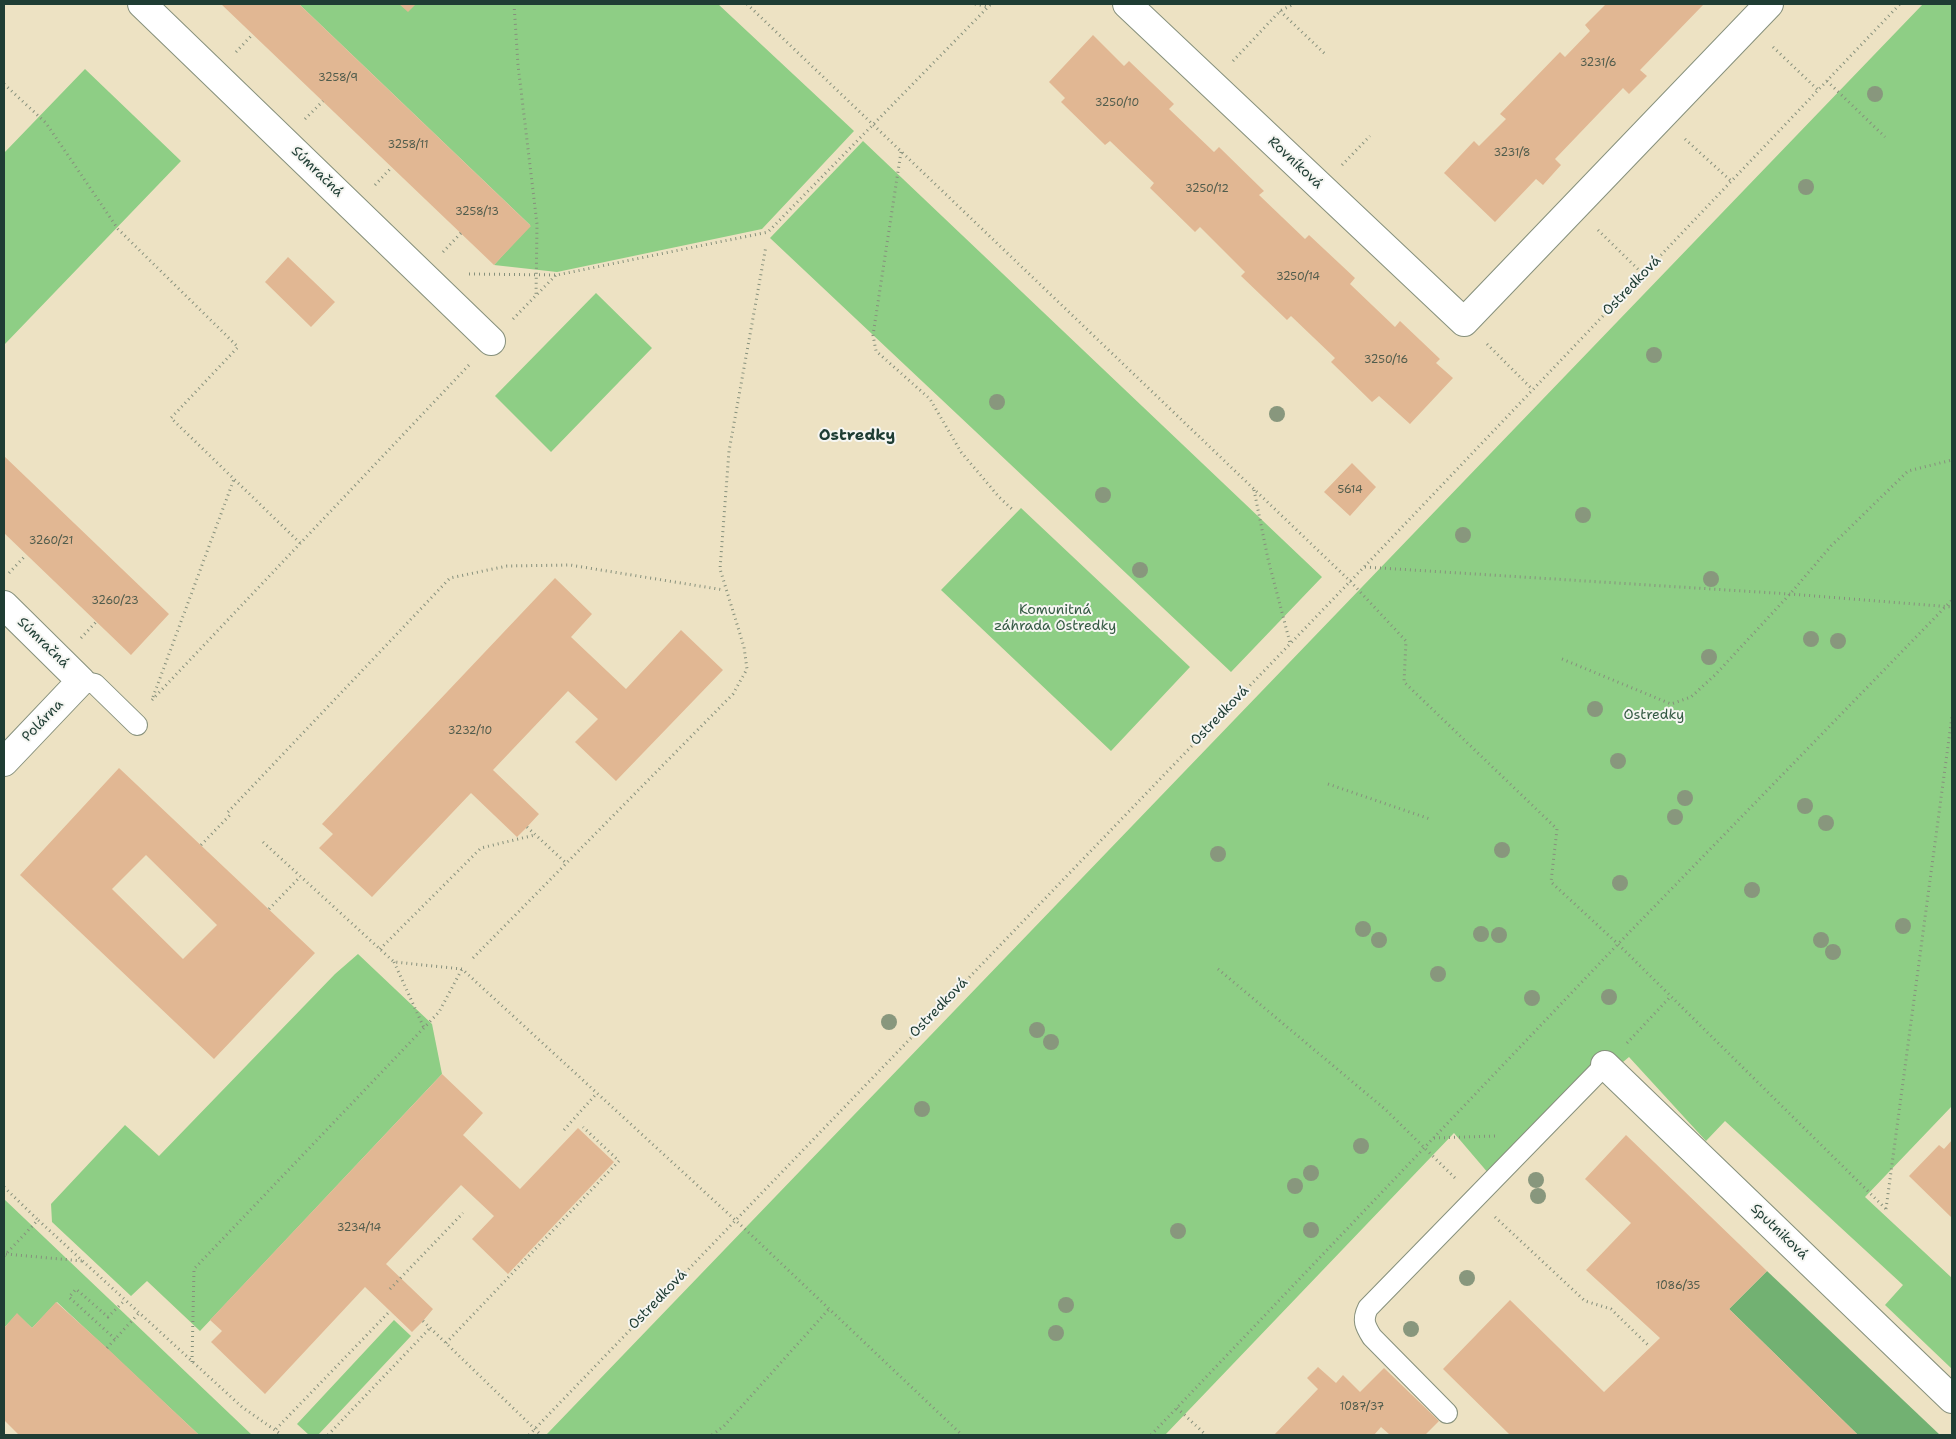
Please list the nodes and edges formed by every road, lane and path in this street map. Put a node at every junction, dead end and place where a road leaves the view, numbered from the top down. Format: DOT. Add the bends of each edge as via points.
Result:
graph roads {
  1 [pos="142,4"];
  2 [pos="514,4"];
  3 [pos="747,4"];
  4 [pos="975,4"];
  5 [pos="1127,4"];
  6 [pos="1294,4"];
  7 [pos="1769,4"];
  8 [pos="1900,4"];
  9 [pos="989,5"];
  10 [pos="1280,11"];
  11 [pos="1749,24"];
  12 [pos="1325,54"];
  13 [pos="1827,81"];
  14 [pos="4,84"];
  15 [pos="1211,84"];
  16 [pos="1818,90"];
  17 [pos="1661,116"];
  18 [pos="872,123"];
  19 [pos="1370,136"];
  20 [pos="1885,136"];
  21 [pos="901,151"];
  22 [pos="1731,181"];
  23 [pos="1321,187"];
  24 [pos="1574,207"];
  25 [pos="766,246"];
  26 [pos="422,274"];
  27 [pos="1643,274"];
  28 [pos="537,275"];
  29 [pos="557,275"];
  30 [pos="536,297"];
  31 [pos="1464,322"];
  32 [pos="491,341"];
  33 [pos="1533,390"];
  34 [pos="1952,460"];
  35 [pos="234,479"];
  36 [pos="1254,490"];
  37 [pos="1013,510"];
  38 [pos="301,544"];
  39 [pos="26,555"];
  40 [pos="1364,567"];
  41 [pos="4,579"];
  42 [pos="1350,581"];
  43 [pos="724,590"];
  44 [pos="1790,594"];
  45 [pos="1952,600"];
  46 [pos="4,605"];
  47 [pos="1946,606"];
  48 [pos="1952,607"];
  49 [pos="1290,643"];
  50 [pos="1562,659"];
  51 [pos="81,681"];
  52 [pos="152,700"];
  53 [pos="1952,716"];
  54 [pos="135,723"];
  55 [pos="4,762"];
  56 [pos="1328,784"];
  57 [pos="1430,819"];
  58 [pos="527,827"];
  59 [pos="535,835"];
  60 [pos="263,842"];
  61 [pos="201,845"];
  62 [pos="566,863"];
  63 [pos="300,877"];
  64 [pos="269,909"];
  65 [pos="1618,944"];
  66 [pos="380,950"];
  67 [pos="473,958"];
  68 [pos="394,962"];
  69 [pos="462,968"];
  70 [pos="1218,969"];
  71 [pos="1671,996"];
  72 [pos="424,1028"];
  73 [pos="1605,1065"];
  74 [pos="597,1093"];
  75 [pos="583,1127"];
  76 [pos="564,1130"];
  77 [pos="1536,1135"];
  78 [pos="1433,1138"];
  79 [pos="1424,1147"];
  80 [pos="4,1187"];
  81 [pos="1475,1198"];
  82 [pos="463,1213"];
  83 [pos="38,1220"];
  84 [pos="734,1220"];
  85 [pos="5,1255"];
  86 [pos="83,1261"];
  87 [pos="390,1289"];
  88 [pos="125,1300"];
  89 [pos="829,1310"];
  90 [pos="390,1311"];
  91 [pos="139,1313"];
  92 [pos="423,1321"];
  93 [pos="430,1328"];
  94 [pos="115,1339"];
  95 [pos="446,1343"];
  96 [pos="1650,1347"];
  97 [pos="107,1348"];
  98 [pos="192,1362"];
  99 [pos="1952,1399"];
  100 [pos="1177,1408"];
  101 [pos="1447,1413"];
  102 [pos="276,1429"];
  103 [pos="535,1429"];
  104 [pos="282,1435"];
  105 [pos="328,1435"];
  106 [pos="529,1435"];
  107 [pos="540,1435"];
  108 [pos="712,1435"];
  109 [pos="962,1435"];
  110 [pos="1152,1435"];
  111 [pos="1206,1435"];
  1 -- 26 [label="street, Súmračná"];
  2 -- 28 [label="path" via="537,224"];
  3 -- 18 [label="path"];
  4 -- 9 [label="path"];
  5 -- 15 [label="street, Rovníková"];
  6 -- 10 [label="path"];
  7 -- 11 [label="street"];
  8 -- 13 [label="path, Ostredková"];
  9 -- 18 [label="path"];
  10 -- 12 [label="path"];
  10 -- 15 [label="path"];
  11 -- 16 [label="path"];
  11 -- 17 [label="street"];
  13 -- 16 [label="path, Ostredková"];
  13 -- 20 [label="path"];
  14 -- 35 [label="path" via="46,124 118,229 238,347 171,418"];
  15 -- 23 [label="street, Rovníková"];
  16 -- 22 [label="path, Ostredková"];
  17 -- 22 [label="path"];
  17 -- 24 [label="street"];
  18 -- 21 [label="path"];
  18 -- 29 [label="path" via="768,232"];
  19 -- 23 [label="path"];
  21 -- 36 [label="path"];
  21 -- 37 [label="path" via="873,335 876,351 930,399 960,452"];
  22 -- 27 [label="path, Ostredková"];
  23 -- 31 [label="street, Rovníková"];
  24 -- 27 [label="path"];
  24 -- 31 [label="street"];
  25 -- 43 [label="path" via="729,451 720,570"];
  26 -- 28 [label="path"];
  26 -- 32 [label="street, Súmračná"];
  27 -- 33 [label="path, Ostredková"];
  28 -- 29 [label="path"];
  28 -- 30 [label="path"];
  29 -- 30 [label="path"];
  30 -- 32 [label="path"];
  31 -- 33 [label="path"];
  32 -- 38 [label="path"];
  33 -- 40 [label="path, Ostredková"];
  34 -- 44 [label="path" via="1908,471 1831,546"];
  35 -- 38 [label="path"];
  35 -- 52 [label="path"];
  36 -- 42 [label="path"];
  36 -- 49 [label="path"];
  38 -- 52 [label="path"];
  39 -- 41 [label="path"];
  40 -- 42 [label="path, Ostredková"];
  40 -- 44 [label="path"];
  42 -- 49 [label="path, Ostredková"];
  42 -- 65 [label="path" via="1406,641 1404,682 1557,829 1551,882"];
  43 -- 61 [label="path" via="570,565 507,566 450,578"];
  43 -- 62 [label="path" via="744,647 747,669 733,694"];
  44 -- 47 [label="path"];
  44 -- 50 [label="path" via="1691,697 1670,704"];
  45 -- 47 [label="path"];
  46 -- 51 [label="street, Súmračná"];
  47 -- 48 [label="path"];
  47 -- 65 [label="path"];
  49 -- 84 [label="path, Ostredková"];
  51 -- 54 [label="lane" via="95,684"];
  51 -- 55 [label="street, Polárna"];
  52 -- 54 [label="path"];
  53 -- 71 [label="path" via="1886,1209"];
  56 -- 57 [label="path"];
  58 -- 59 [label="path"];
  59 -- 62 [label="path"];
  59 -- 66 [label="path" via="481,848"];
  60 -- 63 [label="path"];
  62 -- 67 [label="path"];
  63 -- 64 [label="path"];
  63 -- 66 [label="path"];
  65 -- 71 [label="path"];
  65 -- 78 [label="path"];
  66 -- 68 [label="path"];
  68 -- 69 [label="path"];
  68 -- 72 [label="path"];
  69 -- 72 [label="path" via="439,1012"];
  69 -- 74 [label="path"];
  70 -- 79 [label="path" via="1296,1032"];
  71 -- 73 [label="path"];
  72 -- 98 [label="path" via="194,1269"];
  73 -- 77 [label="lane"];
  73 -- 99 [label="street, Sputniková"];
  74 -- 76 [label="path"];
  74 -- 84 [label="path"];
  75 -- 95 [label="path" via="619,1161"];
  77 -- 78 [label="path"];
  77 -- 81 [label="lane"];
  78 -- 79 [label="path"];
  79 -- 81 [label="path"];
  79 -- 100 [label="path"];
  80 -- 83 [label="path"];
  81 -- 96 [label="path" via="1585,1301 1611,1310"];
  81 -- 101 [label="lane" via="1368,1308 1364,1317 1372,1337"];
  82 -- 87 [label="path"];
  83 -- 85 [label="path"];
  83 -- 86 [label="path"];
  84 -- 89 [label="path"];
  84 -- 103 [label="path, Ostredková"];
  85 -- 86 [label="path"];
  86 -- 88 [label="path"];
  88 -- 91 [label="path"];
  88 -- 94 [label="path" via="108,1317 76,1288 69,1297"];
  89 -- 108 [label="path" via="724,1426"];
  89 -- 109 [label="path"];
  90 -- 102 [label="path"];
  91 -- 94 [label="path"];
  91 -- 98 [label="path"];
  92 -- 93 [label="path"];
  93 -- 95 [label="path"];
  93 -- 105 [label="path"];
  94 -- 97 [label="path"];
  95 -- 103 [label="path"];
  98 -- 102 [label="path" via="242,1407"];
  100 -- 110 [label="path"];
  100 -- 111 [label="path"];
  102 -- 104 [label="path"];
  103 -- 106 [label="path, Ostredková"];
  103 -- 107 [label="path"];
}
